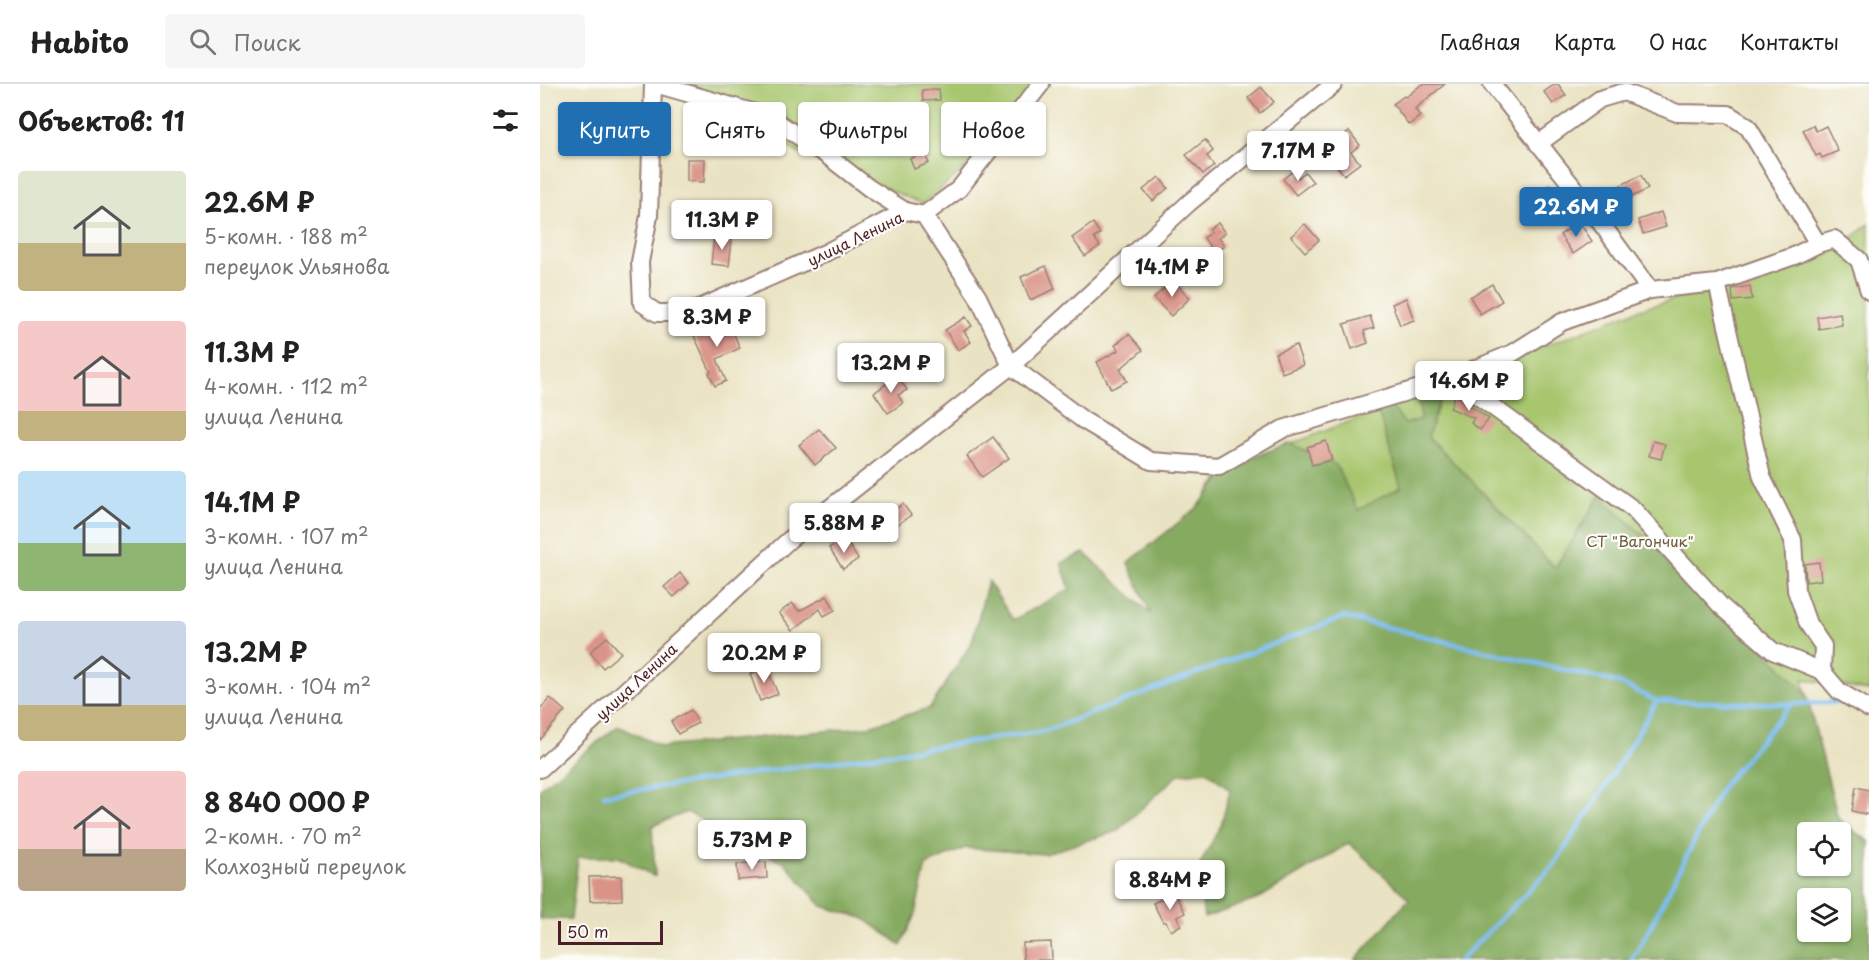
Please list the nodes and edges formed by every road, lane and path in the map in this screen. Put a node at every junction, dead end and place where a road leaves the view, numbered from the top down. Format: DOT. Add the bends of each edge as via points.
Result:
graph roads {
  1 [pos="654,84"];
  2 [pos="1041,84"];
  3 [pos="1334,84"];
  4 [pos="1492,84"];
  5 [pos="1538,144"];
  6 [pos="905,211"];
  7 [pos="924,215"];
  8 [pos="1818,244"];
  9 [pos="1717,282"];
  10 [pos="1650,290"];
  11 [pos="1869,291"];
  12 [pos="1011,366"];
  13 [pos="1453,378"];
  14 [pos="1822,671"];
  15 [pos="1869,709"];
  16 [pos="540,769"];
  1 -- 6 [label="street" via="770,117"];
  1 -- 6 [label="street, улица Ленина" via="649,216 640,262 642,303 657,314 688,313 825,253"];
  2 -- 7 [label="street" via="959,189"];
  3 -- 12 [label="street, улица Ленина" via="1190,202"];
  4 -- 5 [label="street"];
  5 -- 8 [label="street" via="1600,99 1624,92 1677,113 1728,114 1748,127"];
  5 -- 10 [label="street"];
  6 -- 7 [label="street, улица Ленина"];
  7 -- 12 [label="street, улица Ленина" via="978,297"];
  8 -- 9 [label="street"];
  8 -- 11 [label="street" via="1834,239 1859,260"];
  9 -- 10 [label="street"];
  9 -- 14 [label="street" via="1762,477 1793,540 1796,590 1808,624 1823,646"];
  10 -- 13 [label="street" via="1562,322 1514,353"];
  12 -- 13 [label="street" via="1083,420 1151,462 1219,466 1282,429"];
  12 -- 16 [label="street, улица Ленина" via="789,540"];
  13 -- 14 [label="street" via="1633,509 1721,606 1773,651"];
  14 -- 15 [label="street" via="1839,691"];
}
